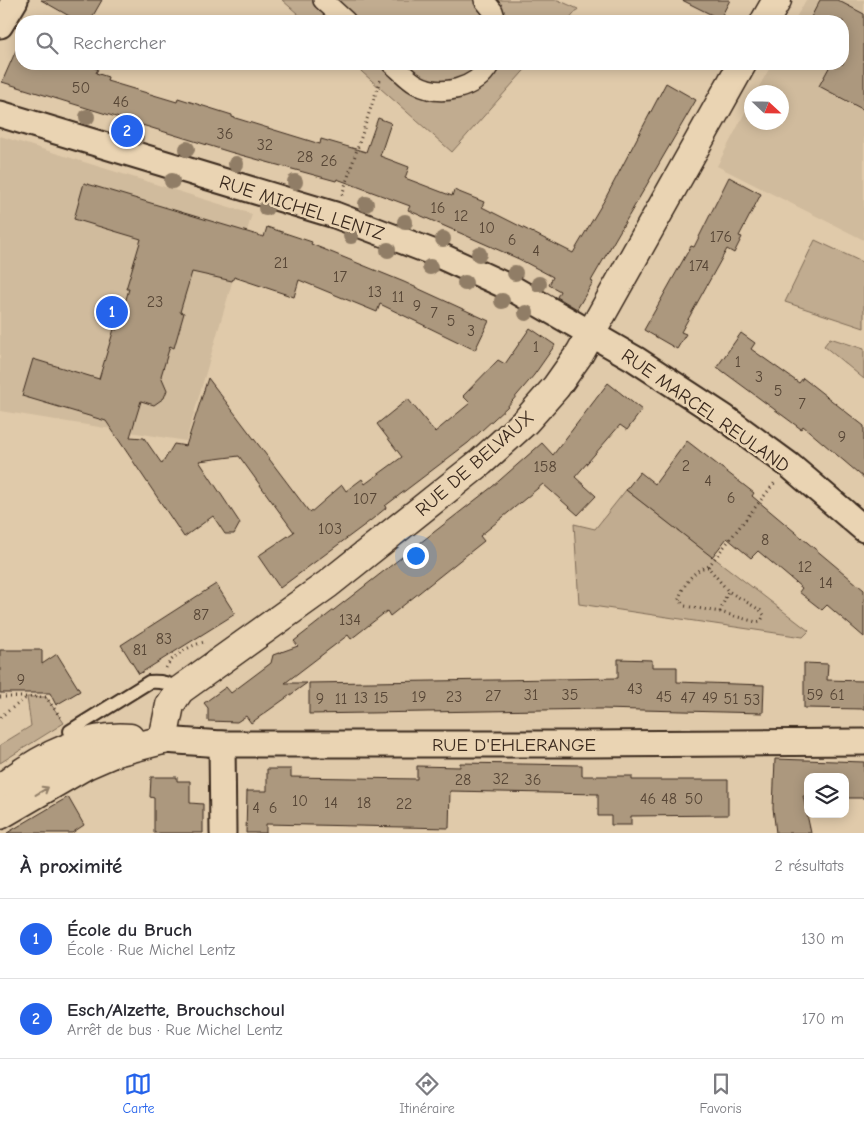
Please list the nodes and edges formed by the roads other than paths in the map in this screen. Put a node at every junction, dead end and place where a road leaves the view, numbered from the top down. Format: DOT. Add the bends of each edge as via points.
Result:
graph roads {
  1 [pos="15,0"];
  2 [pos="323,0"];
  3 [pos="484,0"];
  4 [pos="777,0"];
  5 [pos="339,15"];
  6 [pos="494,15"];
  7 [pos="768,15"];
  8 [pos="0,25"];
  9 [pos="391,70"];
  10 [pos="485,70"];
  11 [pos="739,70"];
  12 [pos="0,114"];
  13 [pos="591,334"];
  14 [pos="864,529"];
  15 [pos="180,690"];
  16 [pos="67,727"];
  17 [pos="164,740"];
  18 [pos="864,742"];
  19 [pos="222,744"];
  20 [pos="0,789"];
  21 [pos="0,815"];
  22 [pos="222,833"];
  1 -- 8 [label="street"];
  2 -- 5 [label="street"];
  3 -- 6 [label="street"];
  4 -- 7 [label="street"];
  9 -- 10 [label="street" via="416,84 444,91 470,86"];
  11 -- 13 [label="street, RUE DE BELVAUX"];
  12 -- 13 [label="street, RUE MICHEL LENTZ" via="336,215 432,252 515,290"];
  13 -- 14 [label="street, RUE MARCEL REULAND" via="709,407 788,465"];
  13 -- 15 [label="street, RUE DE BELVAUX" via="556,387 525,422 481,462 328,584"];
  15 -- 16 [label="lane" via="160,681 149,682"];
  15 -- 17 [label="street, RUE DE BELVAUX" via="170,705"];
  17 -- 19 [label="street, RUE D'EHLERANGE"];
  17 -- 20 [label="street" via="114,736 75,744"];
  21 -- 17 [label="street, one-way" via="86,765 116,752"];
  18 -- 19 [label="street, RUE D'EHLERANGE"];
  19 -- 22 [label="street"];
}
